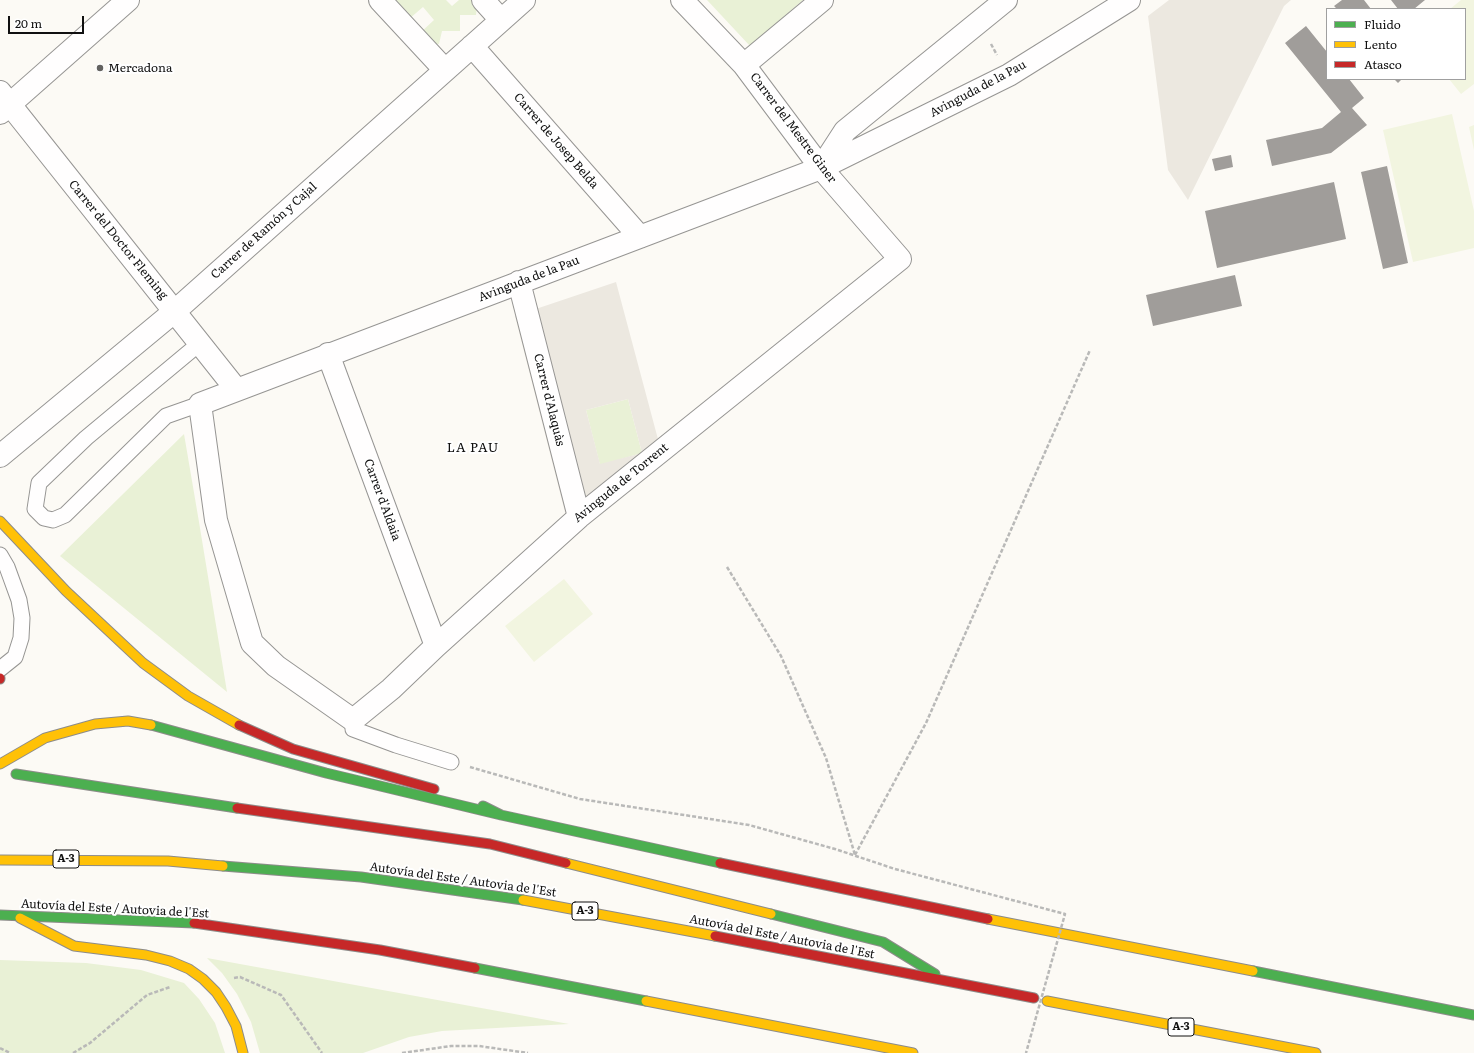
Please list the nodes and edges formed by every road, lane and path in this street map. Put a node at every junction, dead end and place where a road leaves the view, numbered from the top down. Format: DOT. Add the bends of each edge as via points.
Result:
graph roads {
  1 [pos="128,0"];
  2 [pos="380,0"];
  3 [pos="483,0"];
  4 [pos="524,0"];
  5 [pos="682,0"];
  6 [pos="822,0"];
  7 [pos="1006,0"];
  8 [pos="1129,0"];
  9 [pos="1103,7"];
  10 [pos="501,20"];
  11 [pos="472,46"];
  12 [pos="744,65"];
  13 [pos="445,70"];
  14 [pos="3,103"];
  15 [pos="821,168"];
  16 [pos="640,237"];
  17 [pos="900,259"];
  18 [pos="519,282"];
  19 [pos="175,311"];
  20 [pos="200,344"];
  21 [pos="1090,350"];
  22 [pos="328,354"];
  23 [pos="236,389"];
  24 [pos="200,404"];
  25 [pos="0,456"];
  26 [pos="579,517"];
  27 [pos="0,521"];
  28 [pos="0,555"];
  29 [pos="727,567"];
  30 [pos="436,646"];
  31 [pos="0,669"];
  32 [pos="353,720"];
  33 [pos="451,762"];
  34 [pos="0,764"];
  35 [pos="16,774"];
  36 [pos="501,815"];
  37 [pos="855,855"];
  38 [pos="0,860"];
  39 [pos="13,914"];
  40 [pos="0,915"];
  41 [pos="233,978"];
  42 [pos="948,981"];
  43 [pos="177,985"];
  44 [pos="1034,998"];
  45 [pos="1047,1001"];
  46 [pos="1474,1015"];
  47 [pos="0,1048"];
  48 [pos="10,1053"];
  49 [pos="74,1053"];
  50 [pos="243,1053"];
  51 [pos="322,1053"];
  52 [pos="402,1053"];
  53 [pos="528,1053"];
  54 [pos="913,1053"];
  55 [pos="1026,1053"];
  56 [pos="1316,1053"];
  1 -- 14 [label="street"];
  2 -- 13 [label="street"];
  3 -- 10 [label="street"];
  4 -- 10 [label="street, Carrer de Ramón y Cajal"];
  5 -- 12 [label="street, Carrer del Mestre Giner"];
  6 -- 12 [label="street"];
  7 -- 15 [label="street" via="845,131"];
  8 -- 9 [label="street, Avinguda de la Pau"];
  9 -- 15 [label="street, Avinguda de la Pau" via="1009,75"];
  10 -- 11 [label="street, Carrer de Ramón y Cajal"];
  11 -- 13 [label="street, Carrer de Ramón y Cajal"];
  11 -- 16 [label="street, Carrer de Josep Belda"];
  12 -- 15 [label="street, Carrer del Mestre Giner"];
  13 -- 19 [label="street, Carrer de Ramón y Cajal"];
  14 -- 19 [label="street, Carrer del Doctor Fleming"];
  15 -- 16 [label="street, Avinguda de la Pau"];
  15 -- 17 [label="street, Carrer del Mestre Giner"];
  16 -- 18 [label="street, Avinguda de la Pau"];
  17 -- 26 [label="street, Avinguda de Torrent"];
  18 -- 22 [label="street, Avinguda de la Pau"];
  18 -- 26 [label="street, Carrer d'Alaquàs"];
  19 -- 20 [label="street, Carrer del Doctor Fleming"];
  19 -- 25 [label="street, Carrer de Ramón y Cajal"];
  20 -- 23 [label="street, Carrer del Doctor Fleming"];
  20 -- 24 [label="lane" via="86,438 39,483 35,509 44,518 53,520 65,515 166,416"];
  21 -- 37 [label="path" via="926,723"];
  22 -- 23 [label="street, Avinguda de la Pau"];
  22 -- 30 [label="street, Carrer d'Aldaia"];
  23 -- 24 [label="street, Avinguda de la Pau"];
  24 -- 32 [label="street" via="216,520 252,643 276,666"];
  26 -- 30 [label="street, Avinguda de Torrent"];
  27 -- 36 [label="main road" via="66,591 144,663 188,696 239,725 293,749 466,798"];
  28 -- 31 [label="lane" via="20,600 22,618 21,638 15,658"];
  29 -- 37 [label="path" via="781,656 826,758"];
  30 -- 32 [label="street, Avinguda de Torrent" via="391,689"];
  32 -- 33 [label="lane" via="353,729"];
  33 -- 37 [label="path" via="580,799 749,825"];
  34 -- 36 [label="main road" via="22,749 68,730 128,721 161,726 326,773"];
  35 -- 42 [label="main road" via="490,844 883,942"];
  36 -- 46 [label="main road" via="834,888"];
  37 -- 55 [label="path, bridge" via="895,869 1065,914"];
  38 -- 42 [label="main road, Autovía del Este / Autovia de l'Est / A-3" via="168,861 361,877 549,904"];
  39 -- 40 [label="main road, Autovía del Este / Autovia de l'Est"];
  39 -- 50 [label="main road" via="74,946 146,955 189,969 216,992 226,1007 236,1026"];
  39 -- 54 [label="main road, Autovía del Este / Autovia de l'Est" via="184,922 380,950"];
  41 -- 51 [label="path" via="240,978 281,995"];
  42 -- 44 [label="main road, Autovía del Este / Autovia de l'Est / A-3"];
  43 -- 49 [label="path" via="147,996"];
  45 -- 56 [label="main road, A-3"];
  47 -- 48 [label="path"];
  52 -- 53 [label="path" via="451,1046 479,1046"];
}
